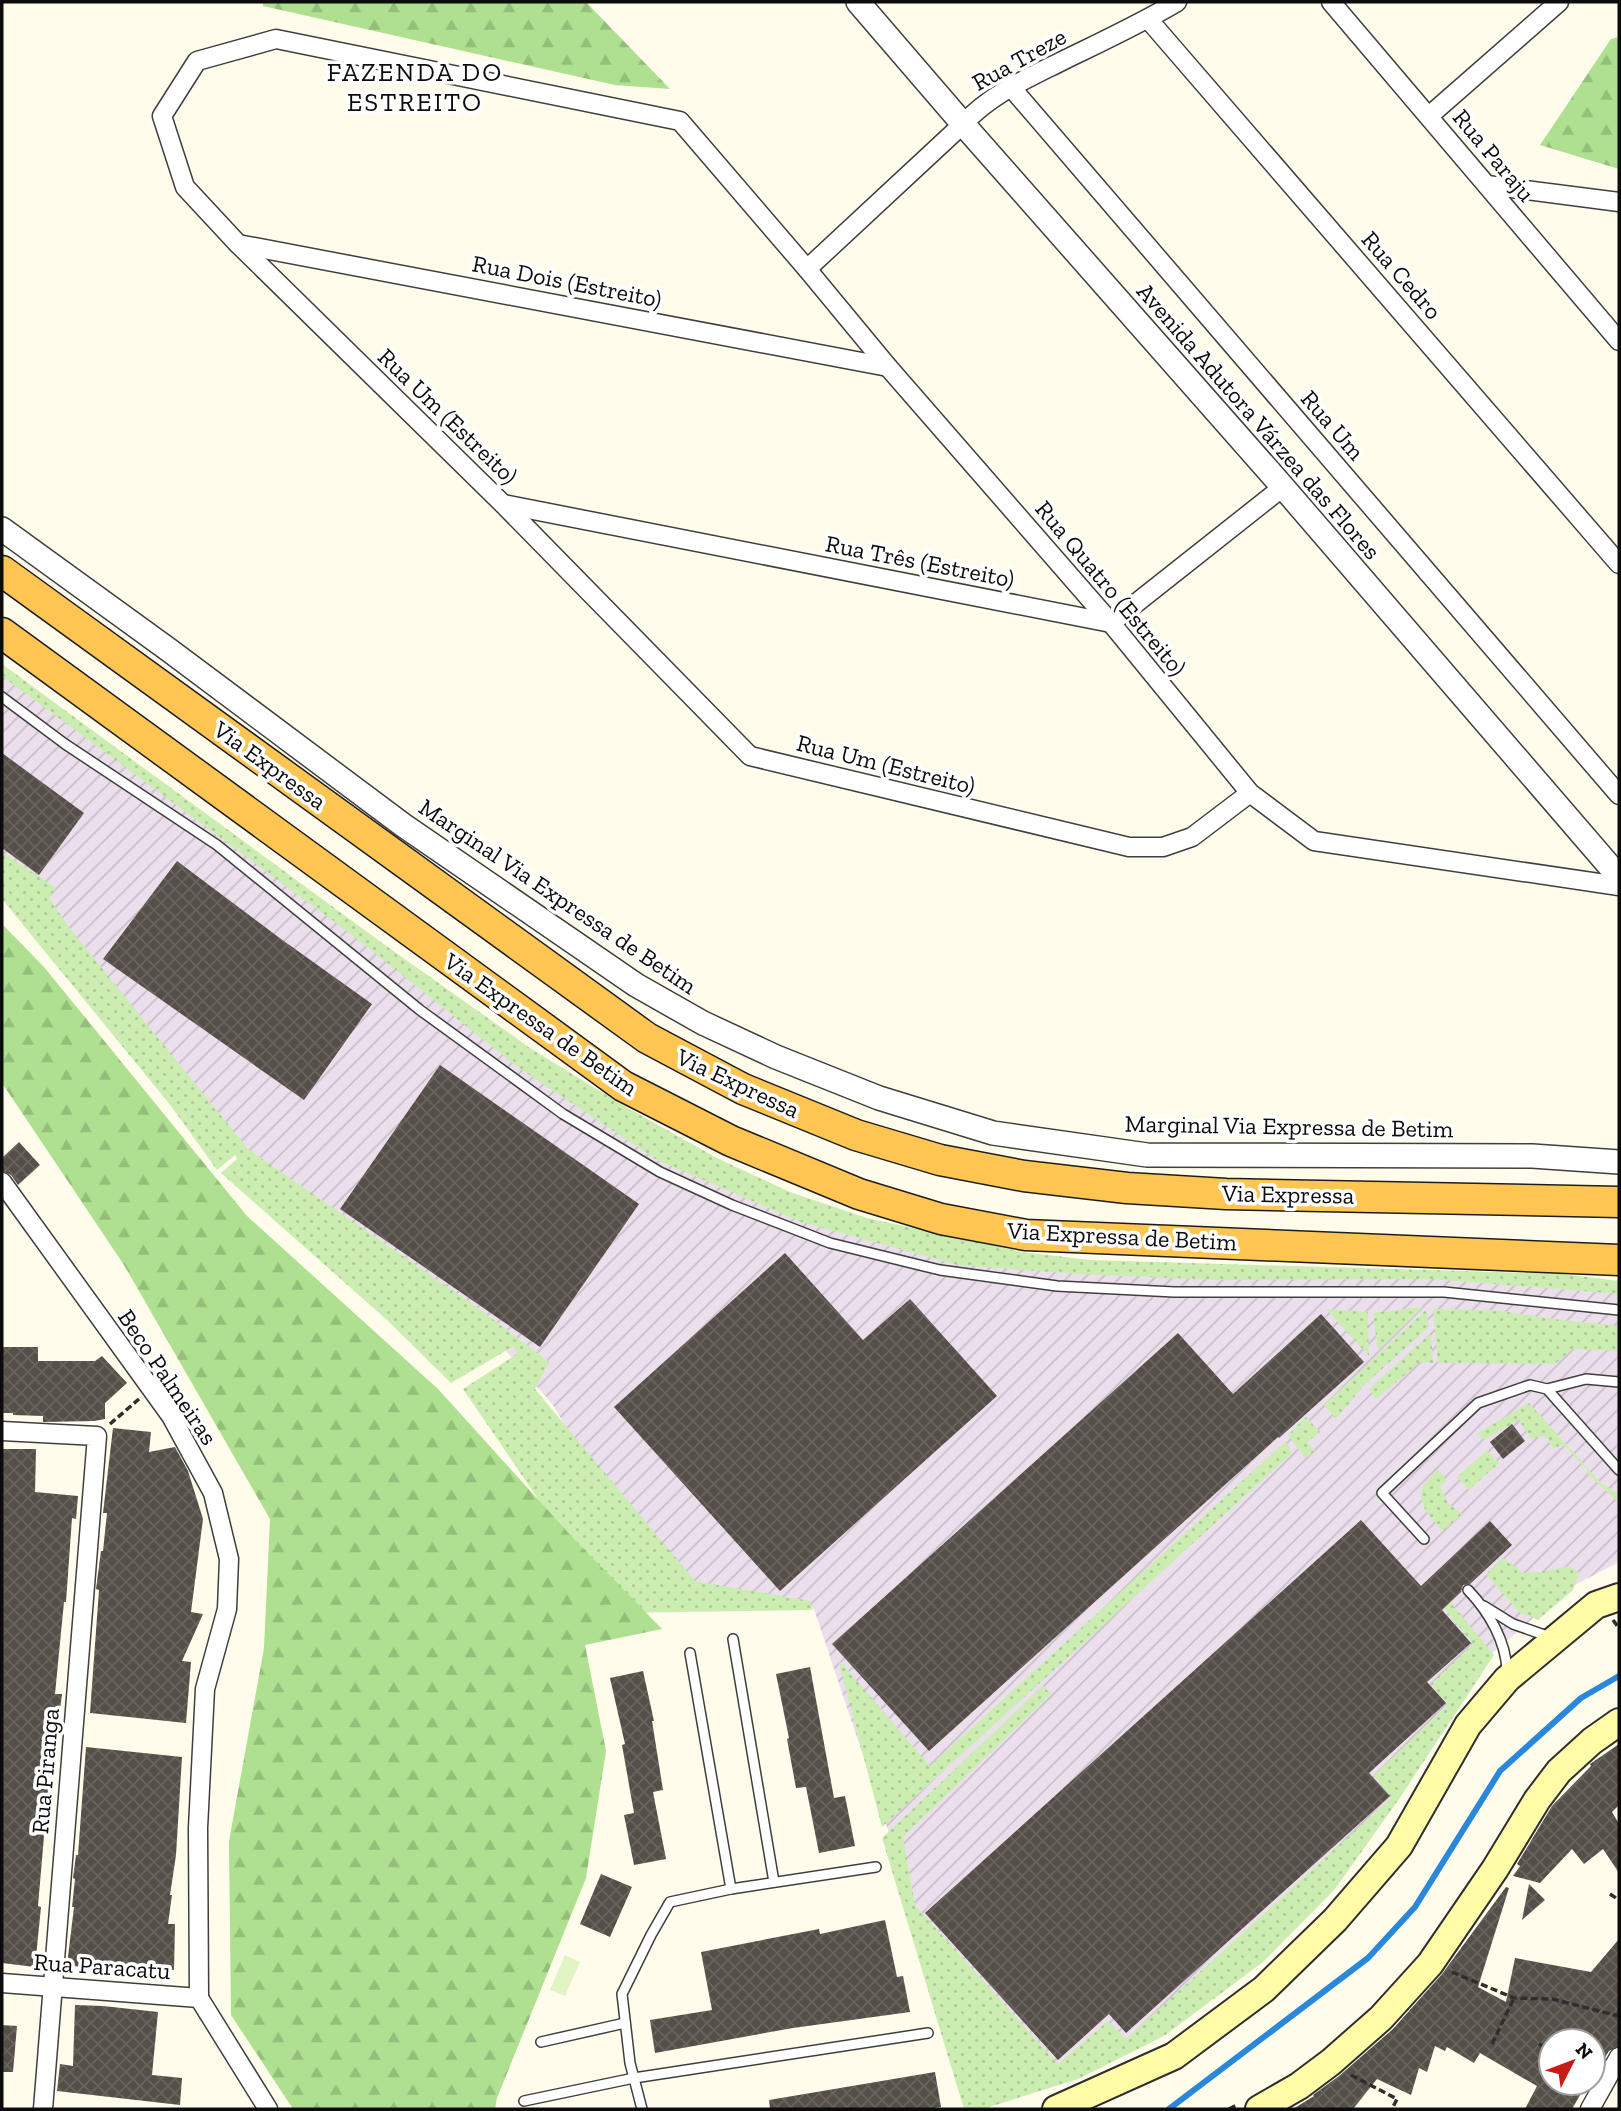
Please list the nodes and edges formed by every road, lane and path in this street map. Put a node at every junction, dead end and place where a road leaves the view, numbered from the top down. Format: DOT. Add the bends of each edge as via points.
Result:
graph roads {
  1 [pos="858,2"];
  2 [pos="1177,2"];
  3 [pos="1331,2"];
  4 [pos="1559,2"];
  5 [pos="1148,19"];
  6 [pos="1010,86"];
  7 [pos="1429,116"];
  8 [pos="680,121"];
  9 [pos="963,124"];
  10 [pos="1487,185"];
  11 [pos="1619,202"];
  12 [pos="238,244"];
  13 [pos="807,269"];
  14 [pos="1619,341"];
  15 [pos="888,368"];
  16 [pos="1283,487"];
  17 [pos="503,504"];
  18 [pos="2,529"];
  19 [pos="1619,564"];
  20 [pos="2,571"];
  21 [pos="1111,623"];
  22 [pos="2,633"];
  23 [pos="2,696"];
  24 [pos="1250,793"];
  25 [pos="1619,795"];
  26 [pos="1619,877"];
  27 [pos="1619,886"];
  28 [pos="1619,1162"];
  29 [pos="2,1182"];
  30 [pos="1619,1202"];
  31 [pos="1619,1260"];
  32 [pos="1619,1310"];
  33 [pos="1619,1382"];
  34 [pos="150,1388"];
  35 [pos="1547,1389"];
  36 [pos="2,1432"];
  37 [pos="97,1436"];
  38 [pos="1619,1470"];
  39 [pos="1424,1539"];
  40 [pos="1468,1590"];
  41 [pos="1619,1597"];
  42 [pos="1482,1605"];
  43 [pos="733,1639"];
  44 [pos="1556,1639"];
  45 [pos="690,1653"];
  46 [pos="1507,1679"];
  47 [pos="1619,1722"];
  48 [pos="876,1867"];
  49 [pos="774,1882"];
  50 [pos="731,1889"];
  51 [pos="1610,1894"];
  52 [pos="1619,1900"];
  53 [pos="1430,1964"];
  54 [pos="2,1983"];
  55 [pos="52,1987"];
  56 [pos="1514,1997"];
  57 [pos="199,1998"];
  58 [pos="1619,2015"];
  59 [pos="625,2023"];
  60 [pos="928,2033"];
  61 [pos="541,2042"];
  62 [pos="1492,2044"];
  63 [pos="1619,2057"];
  64 [pos="1331,2062"];
  65 [pos="634,2078"];
  66 [pos="524,2101"];
  67 [pos="1250,2106"];
  68 [pos="43,2109"];
  69 [pos="268,2109"];
  70 [pos="642,2109"];
  71 [pos="1056,2109"];
  72 [pos="1229,2109"];
  73 [pos="1392,2109"];
  74 [pos="1590,2109"];
  1 -- 9 [label="street, Avenida Adutora Várzea das Flores"];
  2 -- 5 [label="street, Rua Treze"];
  3 -- 7 [label="street, Rua Paraju"];
  4 -- 7 [label="street"];
  5 -- 6 [label="street, Rua Treze"];
  5 -- 19 [label="street, Rua Cedro"];
  6 -- 9 [label="street, Rua Treze"];
  6 -- 25 [label="street, Rua Um"];
  7 -- 10 [label="street, Rua Paraju"];
  8 -- 12 [label="street, Rua Um (Estreito)" via="276,39 249,46 197,61 162,116 185,187"];
  8 -- 13 [label="street, Rua Quatro (Estreito)"];
  9 -- 13 [label="street, Rua Treze"];
  9 -- 16 [label="street, Avenida Adutora Várzea das Flores"];
  10 -- 11 [label="street"];
  10 -- 14 [label="street, Rua Paraju"];
  12 -- 15 [label="street, Rua Dois (Estreito)"];
  12 -- 17 [label="street, Rua Um (Estreito)"];
  13 -- 15 [label="street, Rua Quatro (Estreito)"];
  15 -- 21 [label="street, Rua Quatro (Estreito)"];
  16 -- 21 [label="street"];
  16 -- 26 [label="street, Avenida Adutora Várzea das Flores"];
  17 -- 21 [label="street, Rua Três (Estreito)"];
  17 -- 24 [label="street, Rua Um (Estreito)" via="750,756 1129,847 1163,847 1192,836"];
  18 -- 28 [label="street, Marginal Via Expressa de Betim" via="403,825 636,985 776,1057 879,1098 993,1133 1147,1155 1532,1156"];
  20 -- 30 [label="highway, Via Expressa" via="647,1038 743,1089 856,1135 940,1160 1127,1188"];
  21 -- 24 [label="street, Rua Quatro (Estreito)"];
  22 -- 31 [label="highway, Via Expressa de Betim" via="623,1086 731,1141 859,1194 941,1219 1026,1235"];
  23 -- 32 [label="lane" via="65,744 217,845 420,1010 564,1114 660,1172 830,1243 940,1270 1057,1286 1174,1292 1444,1292"];
  24 -- 27 [label="street, Rua Quatro (Estreito)" via="1314,841"];
  29 -- 34 [label="street, Beco Palmeiras"];
  33 -- 35 [label="lane" via="1586,1379"];
  34 -- 37 [label="path"];
  34 -- 57 [label="street, Beco Palmeiras" via="171,1416 213,1493 229,1559 227,1609 205,1689 198,1828"];
  35 -- 38 [label="lane"];
  35 -- 39 [label="lane" via="1530,1385 1478,1403 1382,1493"];
  36 -- 37 [label="street"];
  37 -- 55 [label="street, Rua Piranga"];
  40 -- 42 [label="lane"];
  41 -- 44 [label="main road" via="1596,1605"];
  42 -- 44 [label="lane" via="1513,1624"];
  42 -- 46 [label="lane" via="1506,1655"];
  43 -- 49 [label="lane"];
  44 -- 46 [label="main road"];
  45 -- 50 [label="lane"];
  46 -- 71 [label="main road" via="1468,1725 1399,1846 1335,1920 1273,1980 1174,2056"];
  47 -- 53 [label="main road" via="1559,1771"];
  48 -- 49 [label="lane"];
  49 -- 50 [label="lane"];
  50 -- 59 [label="lane" via="670,1902 622,1994"];
  51 -- 52 [label="path"];
  53 -- 56 [label="path"];
  53 -- 64 [label="main road" via="1381,2018"];
  54 -- 55 [label="street, Rua Paracatu"];
  55 -- 57 [label="street, Rua Paracatu"];
  55 -- 68 [label="street, Rua Piranga"];
  56 -- 58 [label="path" via="1552,1999"];
  56 -- 62 [label="path"];
  57 -- 69 [label="street"];
  59 -- 61 [label="lane"];
  59 -- 65 [label="lane"];
  60 -- 65 [label="lane"];
  63 -- 74 [label="street"];
  64 -- 67 [label="main road" via="1299,2086"];
  64 -- 73 [label="path" via="1397,2099"];
  65 -- 66 [label="lane"];
  65 -- 70 [label="lane"];
  67 -- 72 [label="path"];
}
